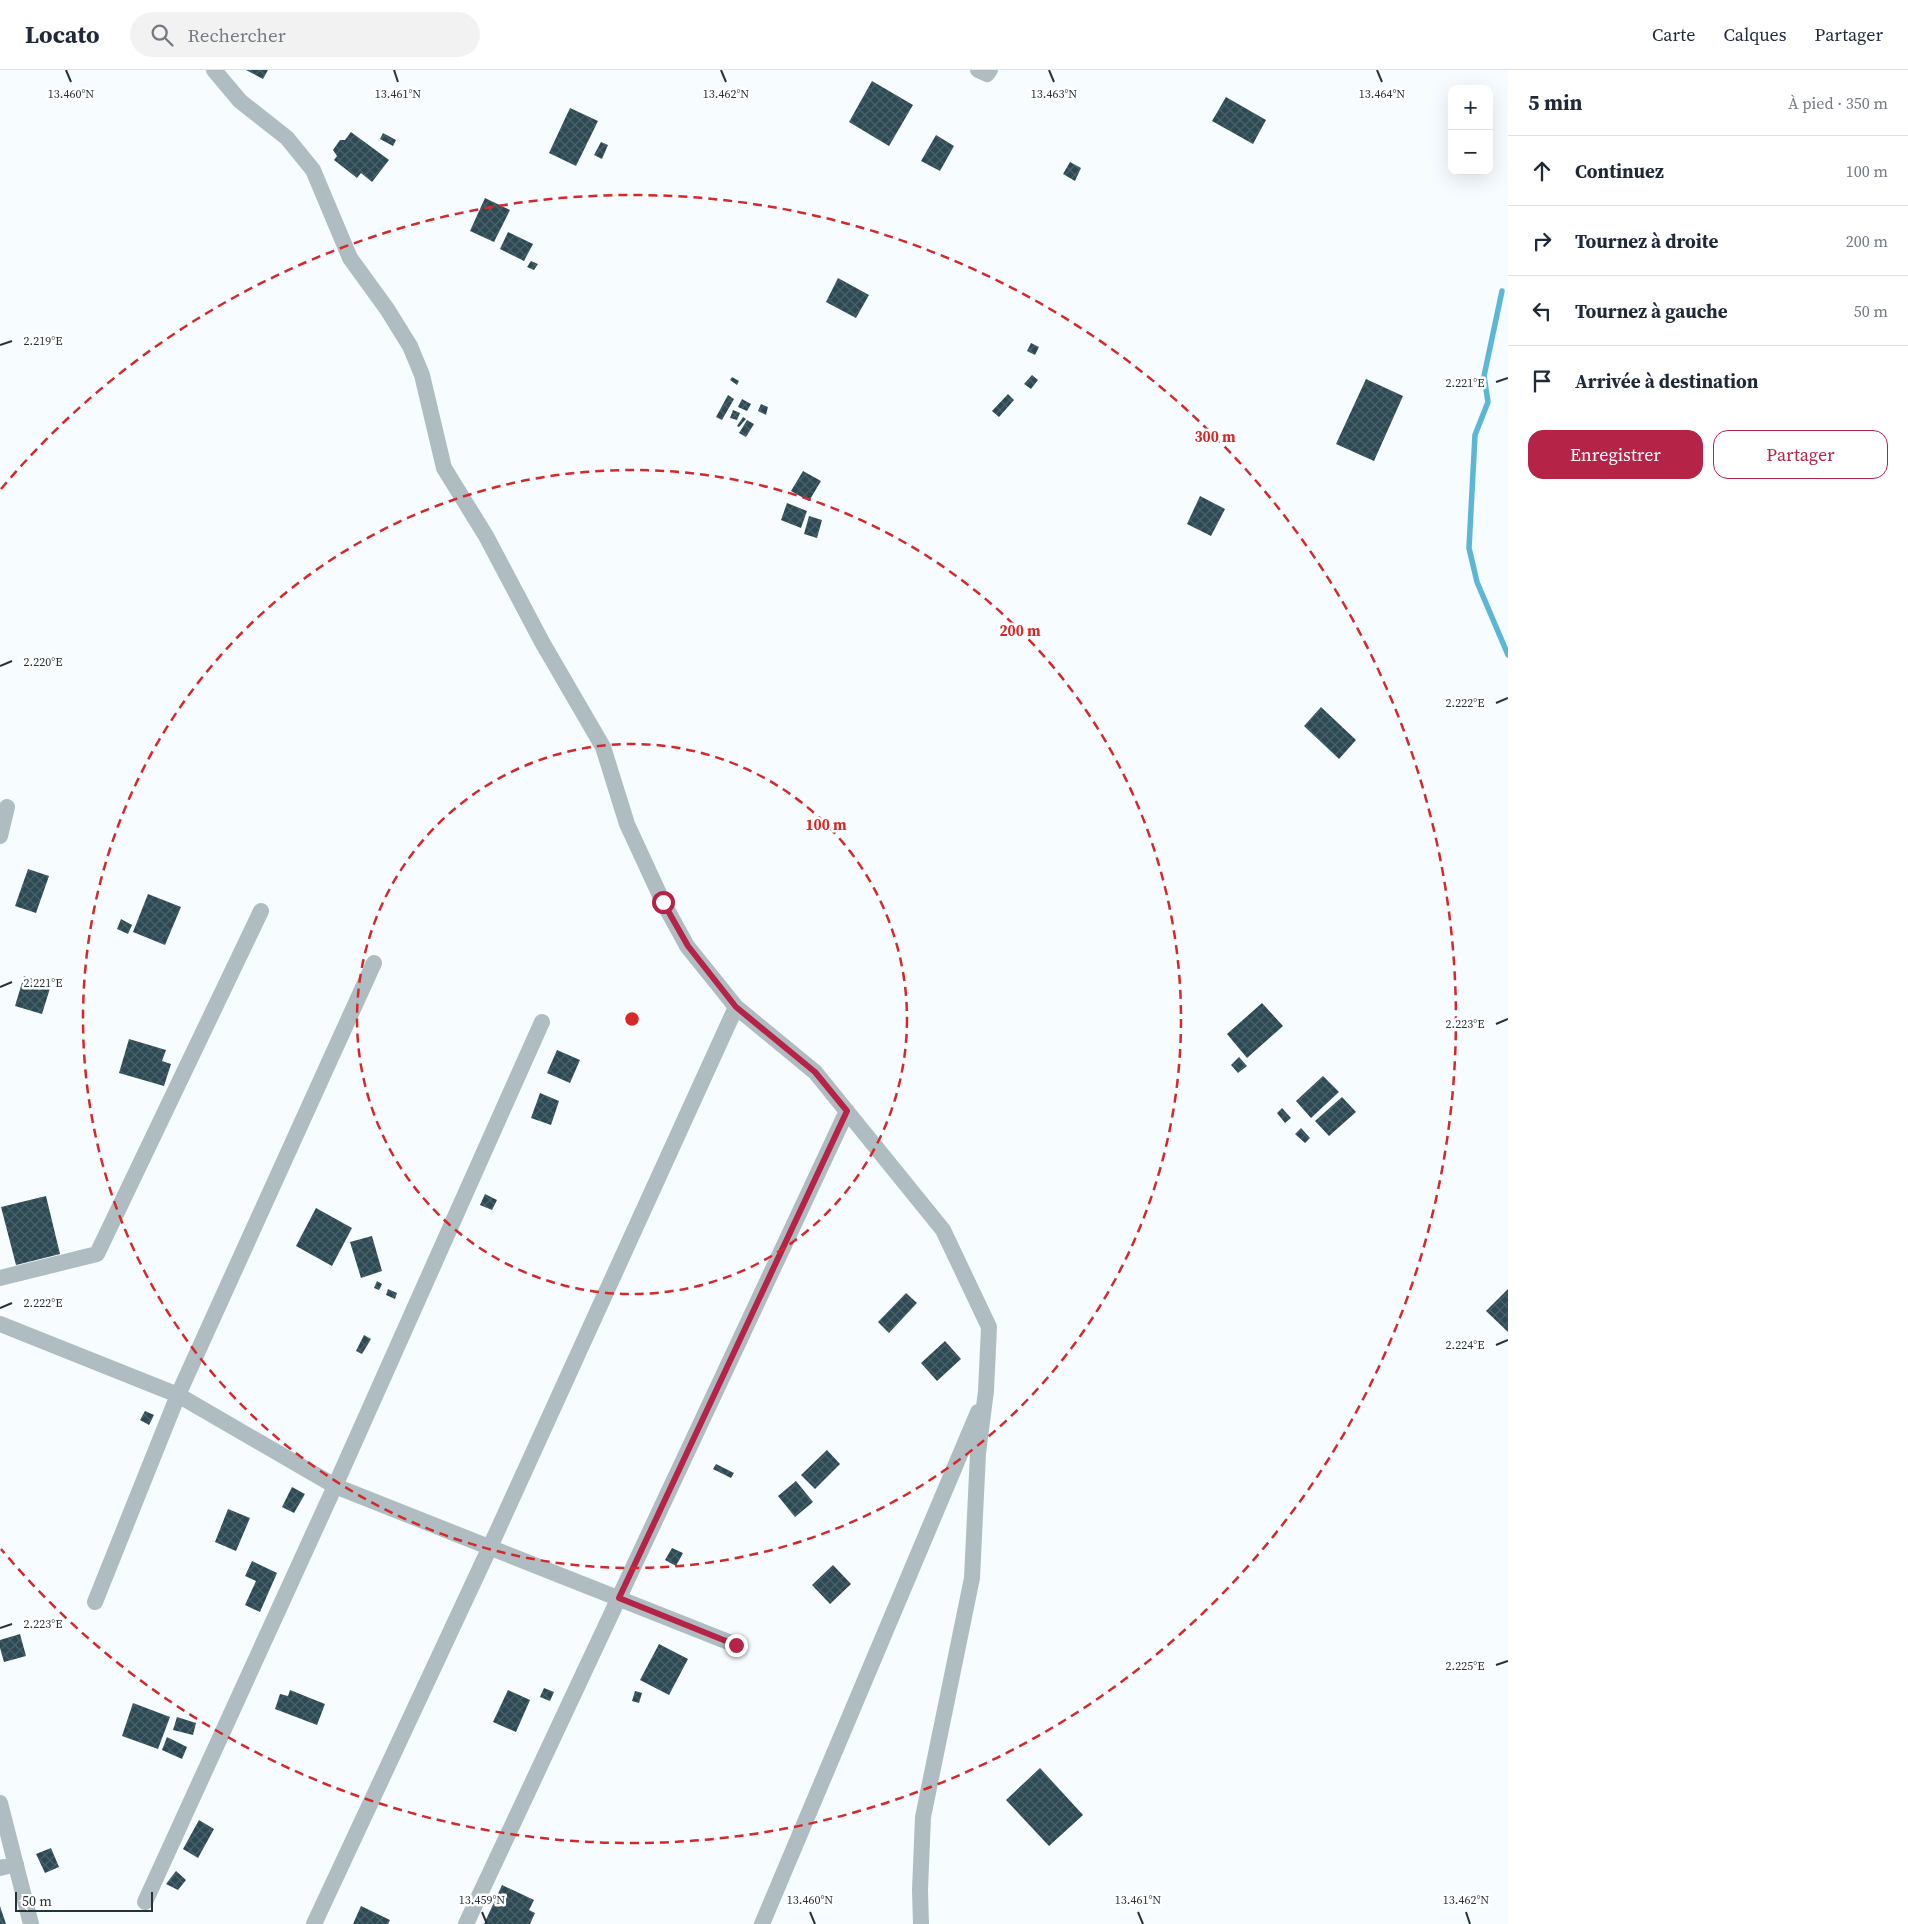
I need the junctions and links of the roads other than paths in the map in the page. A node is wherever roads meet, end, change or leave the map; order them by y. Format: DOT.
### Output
graph roads {
  1 [pos="214,70"];
  2 [pos="978,70"];
  3 [pos="990,70"];
  4 [pos="7,807"];
  5 [pos="0,836"];
  6 [pos="261,911"];
  7 [pos="374,963"];
  8 [pos="736,1007"];
  9 [pos="542,1022"];
  10 [pos="847,1111"];
  11 [pos="0,1278"];
  12 [pos="0,1324"];
  13 [pos="986,1391"];
  14 [pos="178,1395"];
  15 [pos="335,1486"];
  16 [pos="490,1547"];
  17 [pos="619,1598"];
  18 [pos="95,1602"];
  19 [pos="736,1645"];
  20 [pos="0,1803"];
  21 [pos="8,1866"];
  22 [pos="145,1902"];
  23 [pos="31,1924"];
  24 [pos="314,1924"];
  25 [pos="466,1924"];
  26 [pos="762,1924"];
  27 [pos="921,1924"];
  1 -- 8 [label="street"];
  2 -- 3 [label="street"];
  4 -- 5 [label="street"];
  6 -- 11 [label="street"];
  7 -- 14 [label="street"];
  8 -- 10 [label="street"];
  8 -- 16 [label="street"];
  9 -- 15 [label="street"];
  10 -- 13 [label="street"];
  10 -- 17 [label="street"];
  12 -- 14 [label="street"];
  13 -- 26 [label="street"];
  13 -- 27 [label="street"];
  14 -- 15 [label="street"];
  14 -- 18 [label="street"];
  15 -- 16 [label="street"];
  15 -- 22 [label="street"];
  16 -- 17 [label="street"];
  16 -- 24 [label="street"];
  17 -- 19 [label="street"];
  17 -- 25 [label="street"];
  20 -- 21 [label="street"];
  21 -- 23 [label="street"];
}
